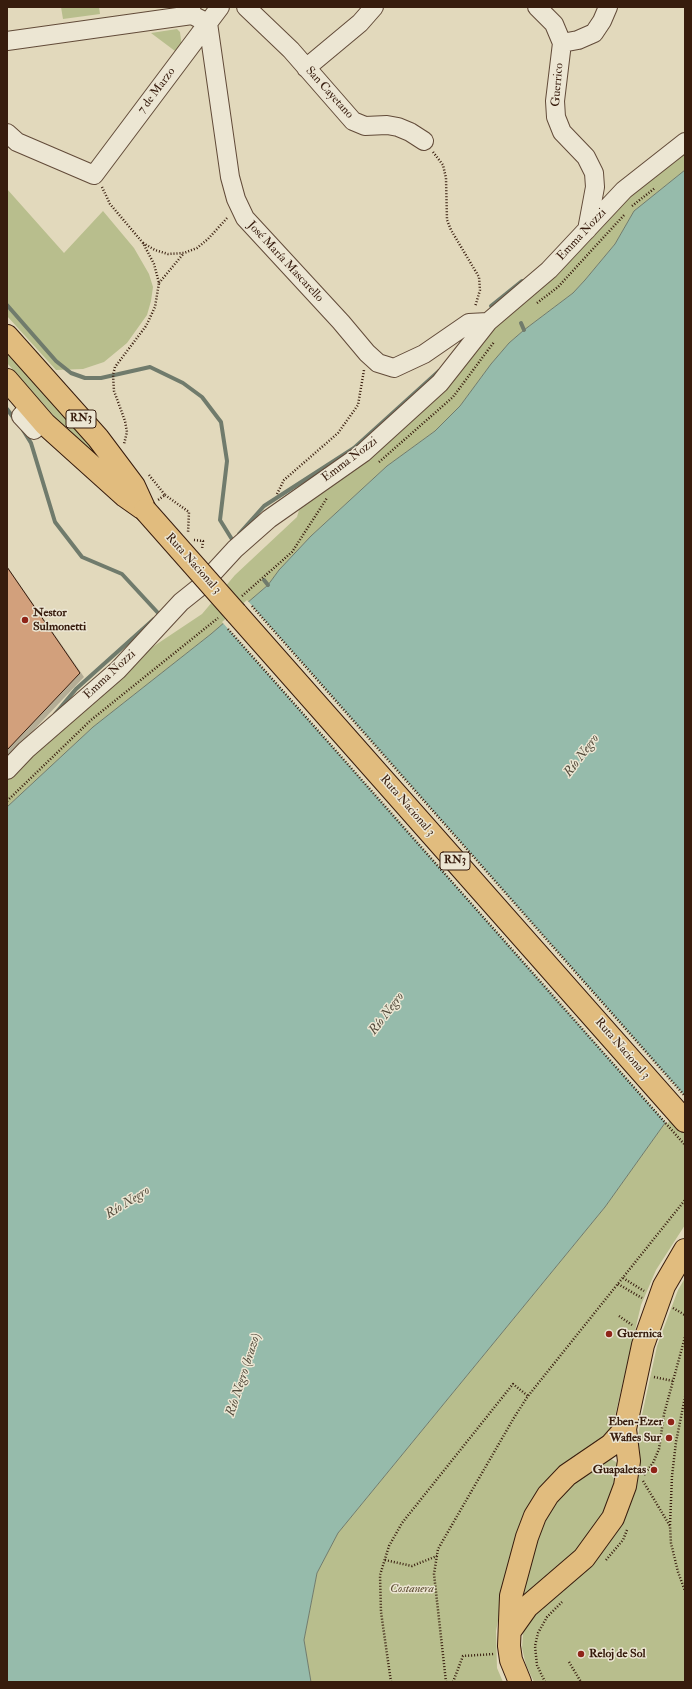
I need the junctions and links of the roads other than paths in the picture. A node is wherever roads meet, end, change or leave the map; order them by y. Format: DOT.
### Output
graph roads {
  1 [pos="220,7"];
  2 [pos="246,7"];
  3 [pos="374,7"];
  4 [pos="537,7"];
  5 [pos="608,7"];
  6 [pos="191,11"];
  7 [pos="208,23"];
  8 [pos="7,41"];
  9 [pos="562,43"];
  10 [pos="306,68"];
  11 [pos="7,133"];
  12 [pos="424,141"];
  13 [pos="685,142"];
  14 [pos="587,230"];
  15 [pos="493,330"];
  16 [pos="7,336"];
  17 [pos="7,380"];
  18 [pos="31,407"];
  19 [pos="34,430"];
  20 [pos="156,505"];
  21 [pos="7,770"];
  22 [pos="685,1121"];
  23 [pos="685,1250"];
  24 [pos="625,1429"];
  25 [pos="510,1631"];
  26 [pos="520,1682"];
  1 -- 7 [label="street, 7 de Marzo"];
  2 -- 10 [label="street, San Cayetano"];
  3 -- 10 [label="street"];
  4 -- 9 [label="street, Guerrico"];
  5 -- 9 [label="street"];
  6 -- 7 [label="street"];
  6 -- 8 [label="street"];
  7 -- 11 [label="street, 7 de Marzo"];
  7 -- 15 [label="street, José María Mascarello"];
  9 -- 14 [label="street, Guerrico"];
  10 -- 12 [label="street, San Cayetano"];
  13 -- 14 [label="street, Emma Nozzi"];
  14 -- 15 [label="street, Emma Nozzi"];
  15 -- 21 [label="street, Emma Nozzi"];
  16 -- 20 [label="main road, RN3"];
  17 -- 18 [label="main road, RN3"];
  18 -- 19 [label="street"];
  18 -- 20 [label="main road, RN3"];
  20 -- 22 [label="main road, Ruta Nacional 3 / RN3, bridge"];
  23 -- 24 [label="main road"];
  24 -- 25 [label="main road"];
  24 -- 25 [label="main road"];
  25 -- 26 [label="main road"];
}
